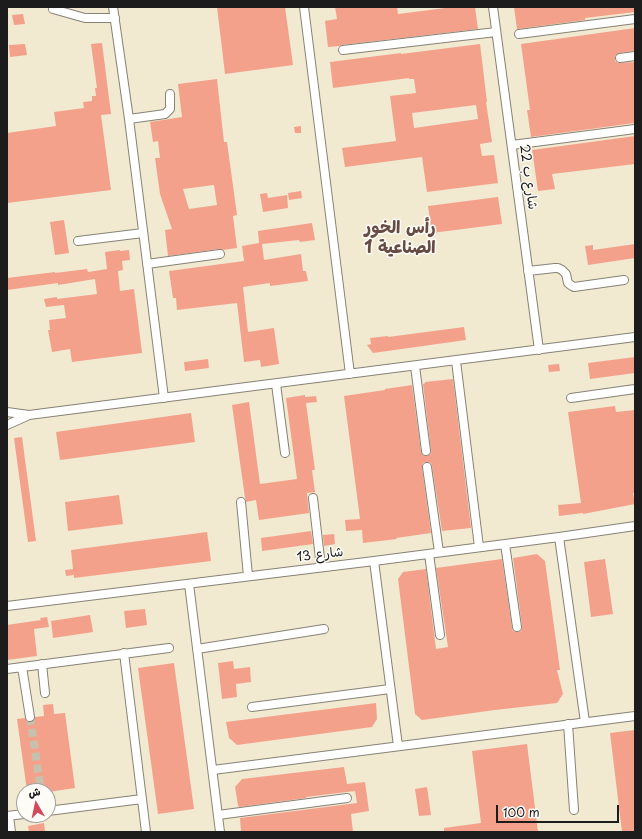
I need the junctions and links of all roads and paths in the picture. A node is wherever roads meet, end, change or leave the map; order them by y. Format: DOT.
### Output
graph roads {
  1 [pos="113,7"];
  2 [pos="304,7"];
  3 [pos="493,7"];
  4 [pos="53,10"];
  5 [pos="115,18"];
  6 [pos="635,19"];
  7 [pos="496,32"];
  8 [pos="519,34"];
  9 [pos="343,50"];
  10 [pos="635,56"];
  11 [pos="620,58"];
  12 [pos="170,94"];
  13 [pos="129,119"];
  14 [pos="635,129"];
  15 [pos="512,145"];
  16 [pos="143,233"];
  17 [pos="78,241"];
  18 [pos="220,254"];
  19 [pos="147,264"];
  20 [pos="528,271"];
  21 [pos="624,280"];
  22 [pos="635,338"];
  23 [pos="539,350"];
  24 [pos="456,361"];
  25 [pos="414,366"];
  26 [pos="350,374"];
  27 [pos="276,384"];
  28 [pos="635,389"];
  29 [pos="164,398"];
  30 [pos="571,398"];
  31 [pos="7,412"];
  32 [pos="29,415"];
  33 [pos="7,425"];
  34 [pos="426,451"];
  35 [pos="285,453"];
  36 [pos="427,467"];
  37 [pos="313,498"];
  38 [pos="240,502"];
  39 [pos="635,526"];
  40 [pos="559,537"];
  41 [pos="506,544"];
  42 [pos="479,547"];
  43 [pos="439,552"];
  44 [pos="429,554"];
  45 [pos="374,561"];
  46 [pos="321,567"];
  47 [pos="248,576"];
  48 [pos="189,584"];
  49 [pos="7,606"];
  50 [pos="517,627"];
  51 [pos="324,629"];
  52 [pos="440,635"];
  53 [pos="169,648"];
  54 [pos="197,649"];
  55 [pos="124,653"];
  56 [pos="42,664"];
  57 [pos="22,667"];
  58 [pos="7,669"];
  59 [pos="390,689"];
  60 [pos="45,693"];
  61 [pos="252,707"];
  62 [pos="635,716"];
  63 [pos="30,717"];
  64 [pos="585,722"];
  65 [pos="568,724"];
  66 [pos="398,746"];
  67 [pos="213,770"];
  68 [pos="347,798"];
  69 [pos="142,800"];
  70 [pos="56,810"];
  71 [pos="574,810"];
  72 [pos="218,815"];
  73 [pos="8,816"];
  74 [pos="11,832"];
  75 [pos="146,832"];
  76 [pos="220,832"];
  1 -- 5 [label="street"];
  2 -- 26 [label="street"];
  3 -- 7 [label="street, شارع ب 22"];
  4 -- 5 [label="street"];
  5 -- 13 [label="street"];
  6 -- 8 [label="street"];
  7 -- 9 [label="street"];
  7 -- 15 [label="street, شارع ب 22"];
  10 -- 11 [label="street"];
  12 -- 13 [label="street"];
  13 -- 16 [label="street"];
  14 -- 15 [label="street"];
  15 -- 20 [label="street, شارع ب 22"];
  16 -- 17 [label="street"];
  16 -- 19 [label="street"];
  18 -- 19 [label="street"];
  19 -- 29 [label="street"];
  20 -- 21 [label="street"];
  20 -- 23 [label="street, شارع ب 22"];
  22 -- 23 [label="street"];
  23 -- 24 [label="street"];
  24 -- 25 [label="street"];
  24 -- 42 [label="street"];
  25 -- 26 [label="street"];
  25 -- 34 [label="street"];
  26 -- 27 [label="street"];
  27 -- 29 [label="street"];
  27 -- 35 [label="street"];
  28 -- 30 [label="street"];
  29 -- 32 [label="street"];
  31 -- 32 [label="street"];
  32 -- 33 [label="street"];
  36 -- 43 [label="street"];
  37 -- 46 [label="street"];
  38 -- 47 [label="street"];
  39 -- 40 [label="street, شارع 13"];
  40 -- 41 [label="street, شارع 13"];
  40 -- 64 [label="street"];
  41 -- 42 [label="street, شارع 13"];
  41 -- 50 [label="street"];
  42 -- 43 [label="street, شارع 13"];
  43 -- 44 [label="street, شارع 13"];
  44 -- 45 [label="street, شارع 13"];
  44 -- 52 [label="street"];
  45 -- 46 [label="street, شارع 13"];
  45 -- 59 [label="street"];
  46 -- 47 [label="street, شارع 13"];
  47 -- 48 [label="street, شارع 13"];
  48 -- 49 [label="street, شارع 13"];
  48 -- 54 [label="street"];
  51 -- 54 [label="street"];
  53 -- 55 [label="street"];
  54 -- 67 [label="street"];
  55 -- 56 [label="street"];
  55 -- 69 [label="street"];
  56 -- 57 [label="street"];
  56 -- 60 [label="street"];
  57 -- 58 [label="street"];
  57 -- 63 [label="street"];
  59 -- 61 [label="street"];
  59 -- 66 [label="street"];
  62 -- 64 [label="street"];
  64 -- 65 [label="street"];
  65 -- 66 [label="street"];
  65 -- 71 [label="street"];
  66 -- 67 [label="street"];
  67 -- 72 [label="street"];
  68 -- 72 [label="street"];
  69 -- 70 [label="street"];
  69 -- 75 [label="street"];
  72 -- 76 [label="street"];
  73 -- 74 [label="street"];
}
